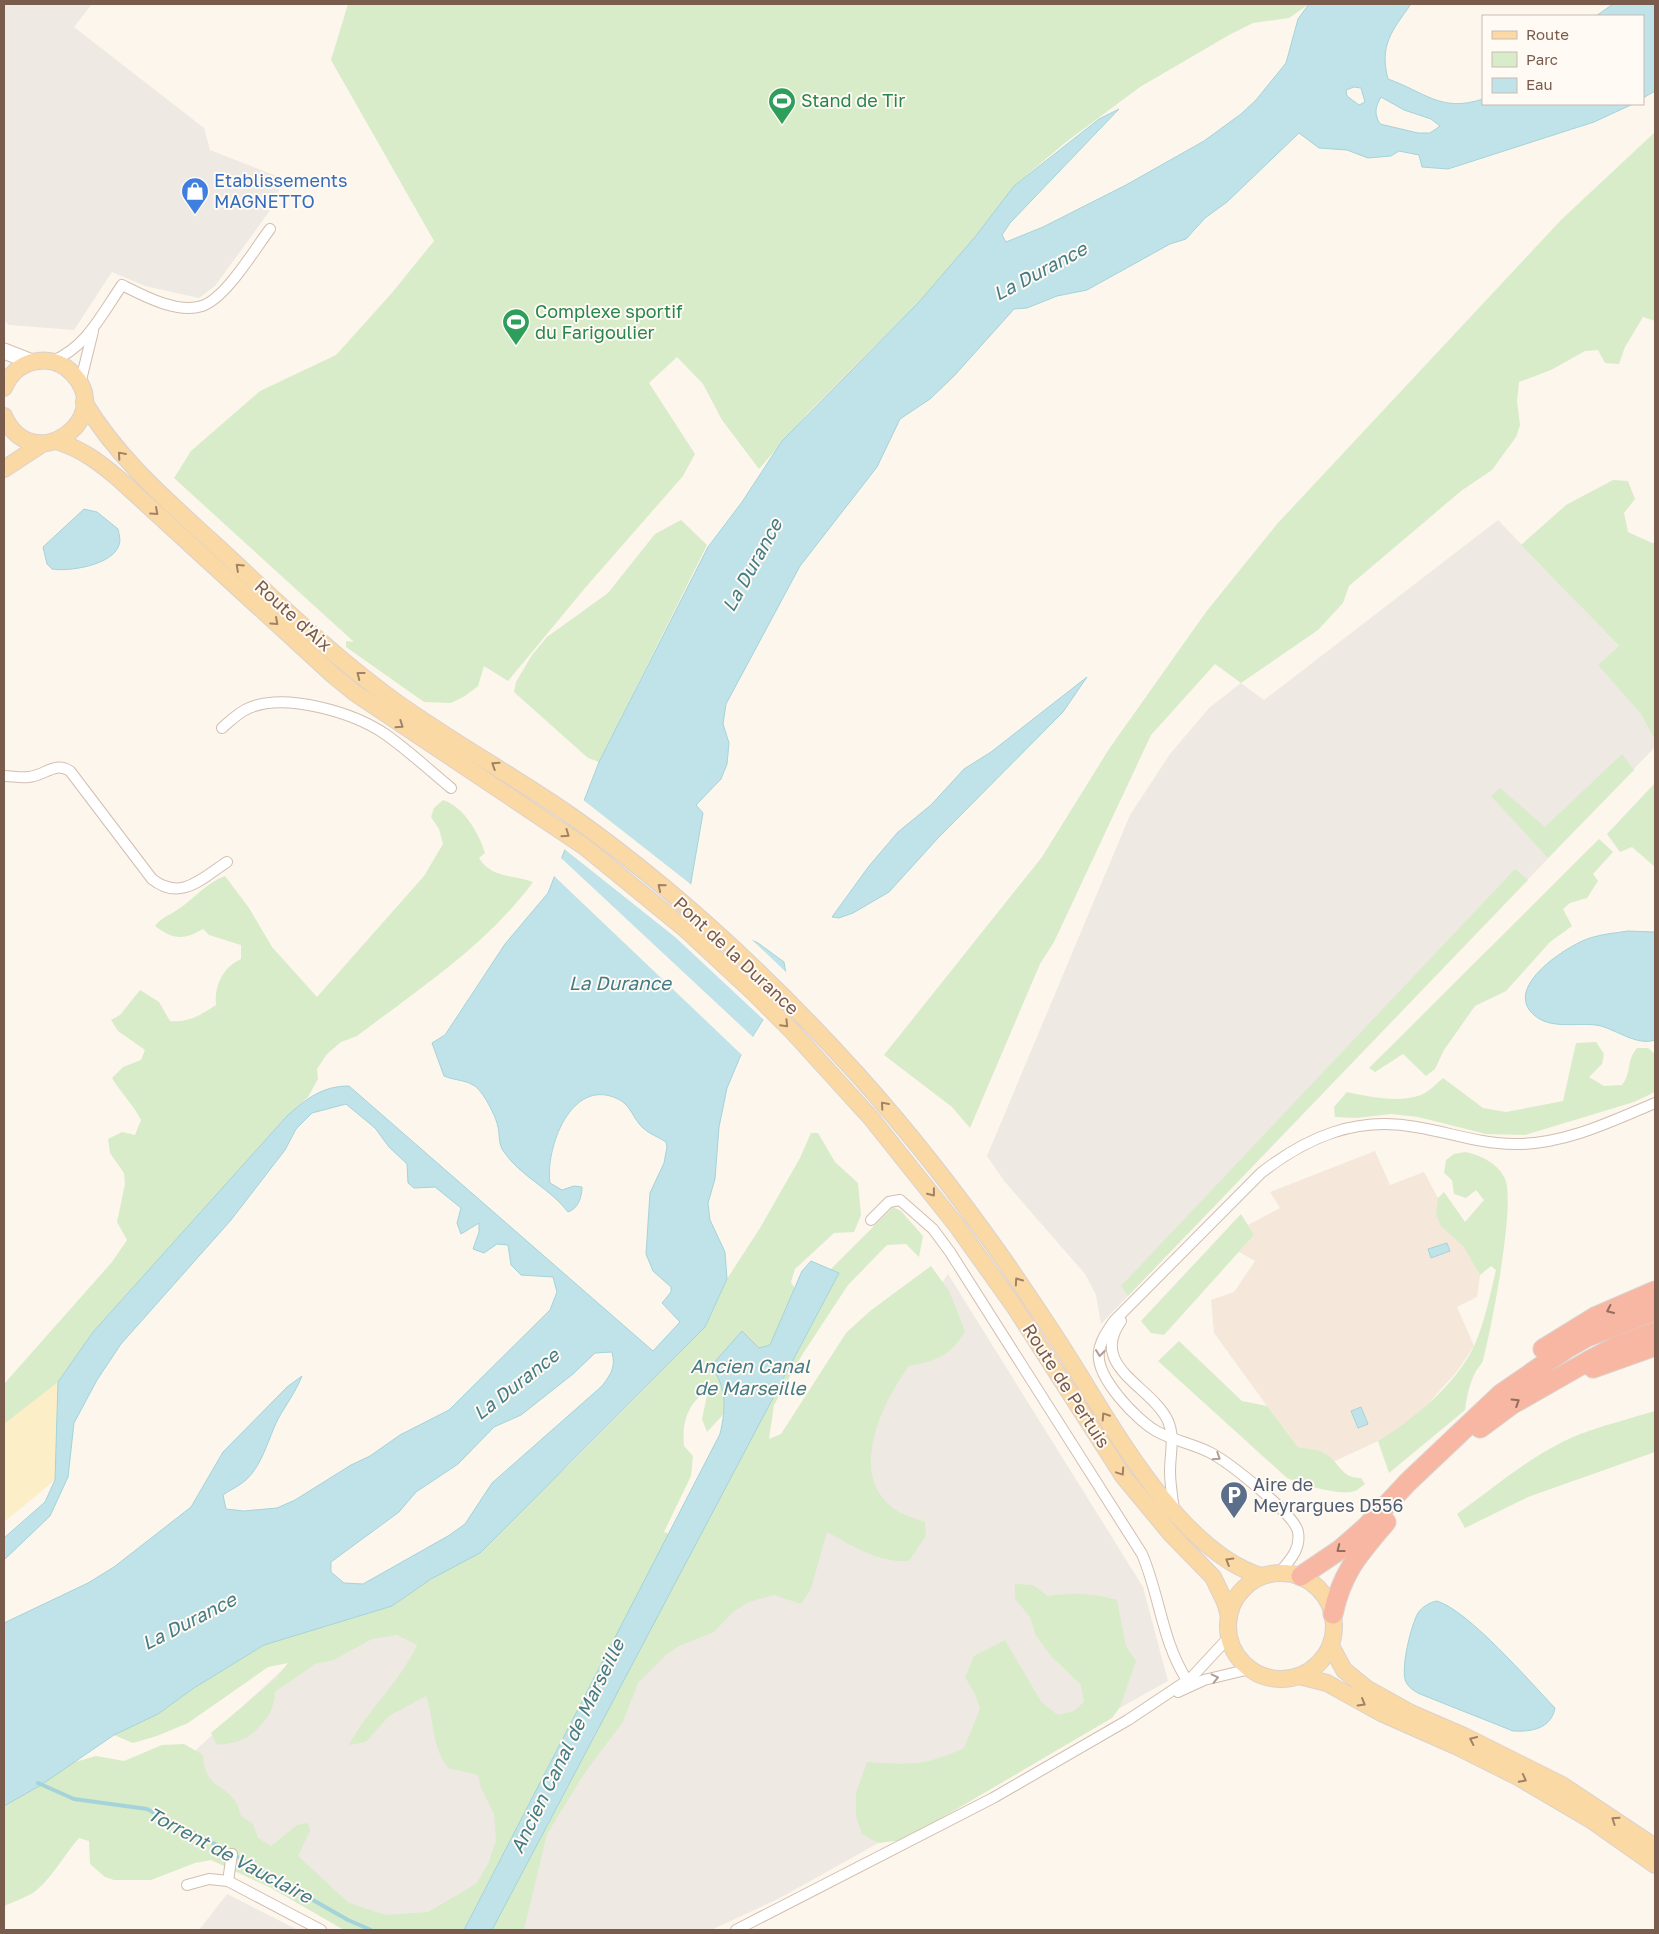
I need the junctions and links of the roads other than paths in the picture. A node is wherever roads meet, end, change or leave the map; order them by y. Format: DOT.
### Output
graph roads {
  1 [pos="270,229"];
  2 [pos="94,327"];
  3 [pos="4,351"];
  4 [pos="52,361"];
  5 [pos="32,362"];
  6 [pos="80,384"];
  7 [pos="4,388"];
  8 [pos="84,402"];
  9 [pos="4,417"];
  10 [pos="49,442"];
  11 [pos="4,469"];
  12 [pos="222,728"];
  13 [pos="4,776"];
  14 [pos="451,788"];
  15 [pos="536,792"];
  16 [pos="526,806"];
  17 [pos="227,862"];
  18 [pos="1655,1102"];
  19 [pos="916,1143"];
  20 [pos="901,1155"];
  21 [pos="871,1220"];
  22 [pos="1655,1291"];
  23 [pos="1136,1300"];
  24 [pos="1655,1311"];
  25 [pos="1655,1323"];
  26 [pos="1655,1332"];
  27 [pos="1655,1346"];
  28 [pos="1533,1371"];
  29 [pos="1550,1383"];
  30 [pos="1501,1394"];
  31 [pos="1172,1439"];
  32 [pos="1175,1512"];
  33 [pos="1280,1572"];
  34 [pos="1262,1576"];
  35 [pos="1301,1576"];
  36 [pos="1333,1614"];
  37 [pos="1228,1616"];
  38 [pos="1229,1637"];
  39 [pos="1331,1646"];
  40 [pos="1250,1669"];
  41 [pos="1299,1676"];
  42 [pos="1188,1680"];
  43 [pos="1155,1704"];
  44 [pos="1655,1847"];
  45 [pos="232,1854"];
  46 [pos="1655,1865"];
  47 [pos="228,1881"];
  48 [pos="187,1885"];
  49 [pos="321,1930"];
  50 [pos="736,1930"];
  1 -- 2 [label="street"];
  2 -- 4 [label="street"];
  2 -- 6 [label="street"];
  3 -- 5 [label="main road"];
  4 -- 5 [label="main road"];
  4 -- 6 [label="main road"];
  5 -- 7 [label="main road"];
  6 -- 8 [label="main road"];
  8 -- 10 [label="main road"];
  15 -- 8 [label="main road, Route d'Aix, one-way"];
  9 -- 10 [label="main road, Route d'Aix"];
  10 -- 11 [label="main road"];
  10 -- 16 [label="main road, Route d'Aix, one-way"];
  12 -- 14 [label="street"];
  13 -- 17 [label="street"];
  19 -- 15 [label="main road, Pont de la Durance, one-way"];
  16 -- 20 [label="main road, Pont de la Durance, one-way"];
  18 -- 23 [label="street"];
  32 -- 19 [label="main road, Route de Pertuis, one-way"];
  20 -- 37 [label="main road, Route de Pertuis, one-way"];
  21 -- 42 [label="street"];
  22 -- 30 [label="highway, one-way"];
  23 -- 31 [label="street"];
  23 -- 31 [label="street, one-way"];
  24 -- 28 [label="highway"];
  25 -- 28 [label="highway"];
  26 -- 29 [label="highway"];
  27 -- 29 [label="highway"];
  28 -- 30 [label="highway"];
  36 -- 29 [label="highway, one-way"];
  30 -- 35 [label="highway, one-way"];
  31 -- 32 [label="street"];
  31 -- 33 [label="street, one-way"];
  34 -- 32 [label="main road, Route de Pertuis, one-way"];
  33 -- 34 [label="main road"];
  33 -- 35 [label="main road"];
  34 -- 37 [label="main road"];
  35 -- 36 [label="main road"];
  36 -- 39 [label="main road"];
  37 -- 38 [label="main road"];
  38 -- 40 [label="main road"];
  38 -- 42 [label="street"];
  39 -- 41 [label="main road"];
  44 -- 39 [label="main road, one-way"];
  40 -- 41 [label="main road"];
  43 -- 40 [label="street, one-way"];
  41 -- 46 [label="main road, one-way"];
  42 -- 43 [label="street"];
  43 -- 50 [label="street"];
  45 -- 47 [label="street"];
  47 -- 48 [label="street"];
  47 -- 49 [label="street"];
}
